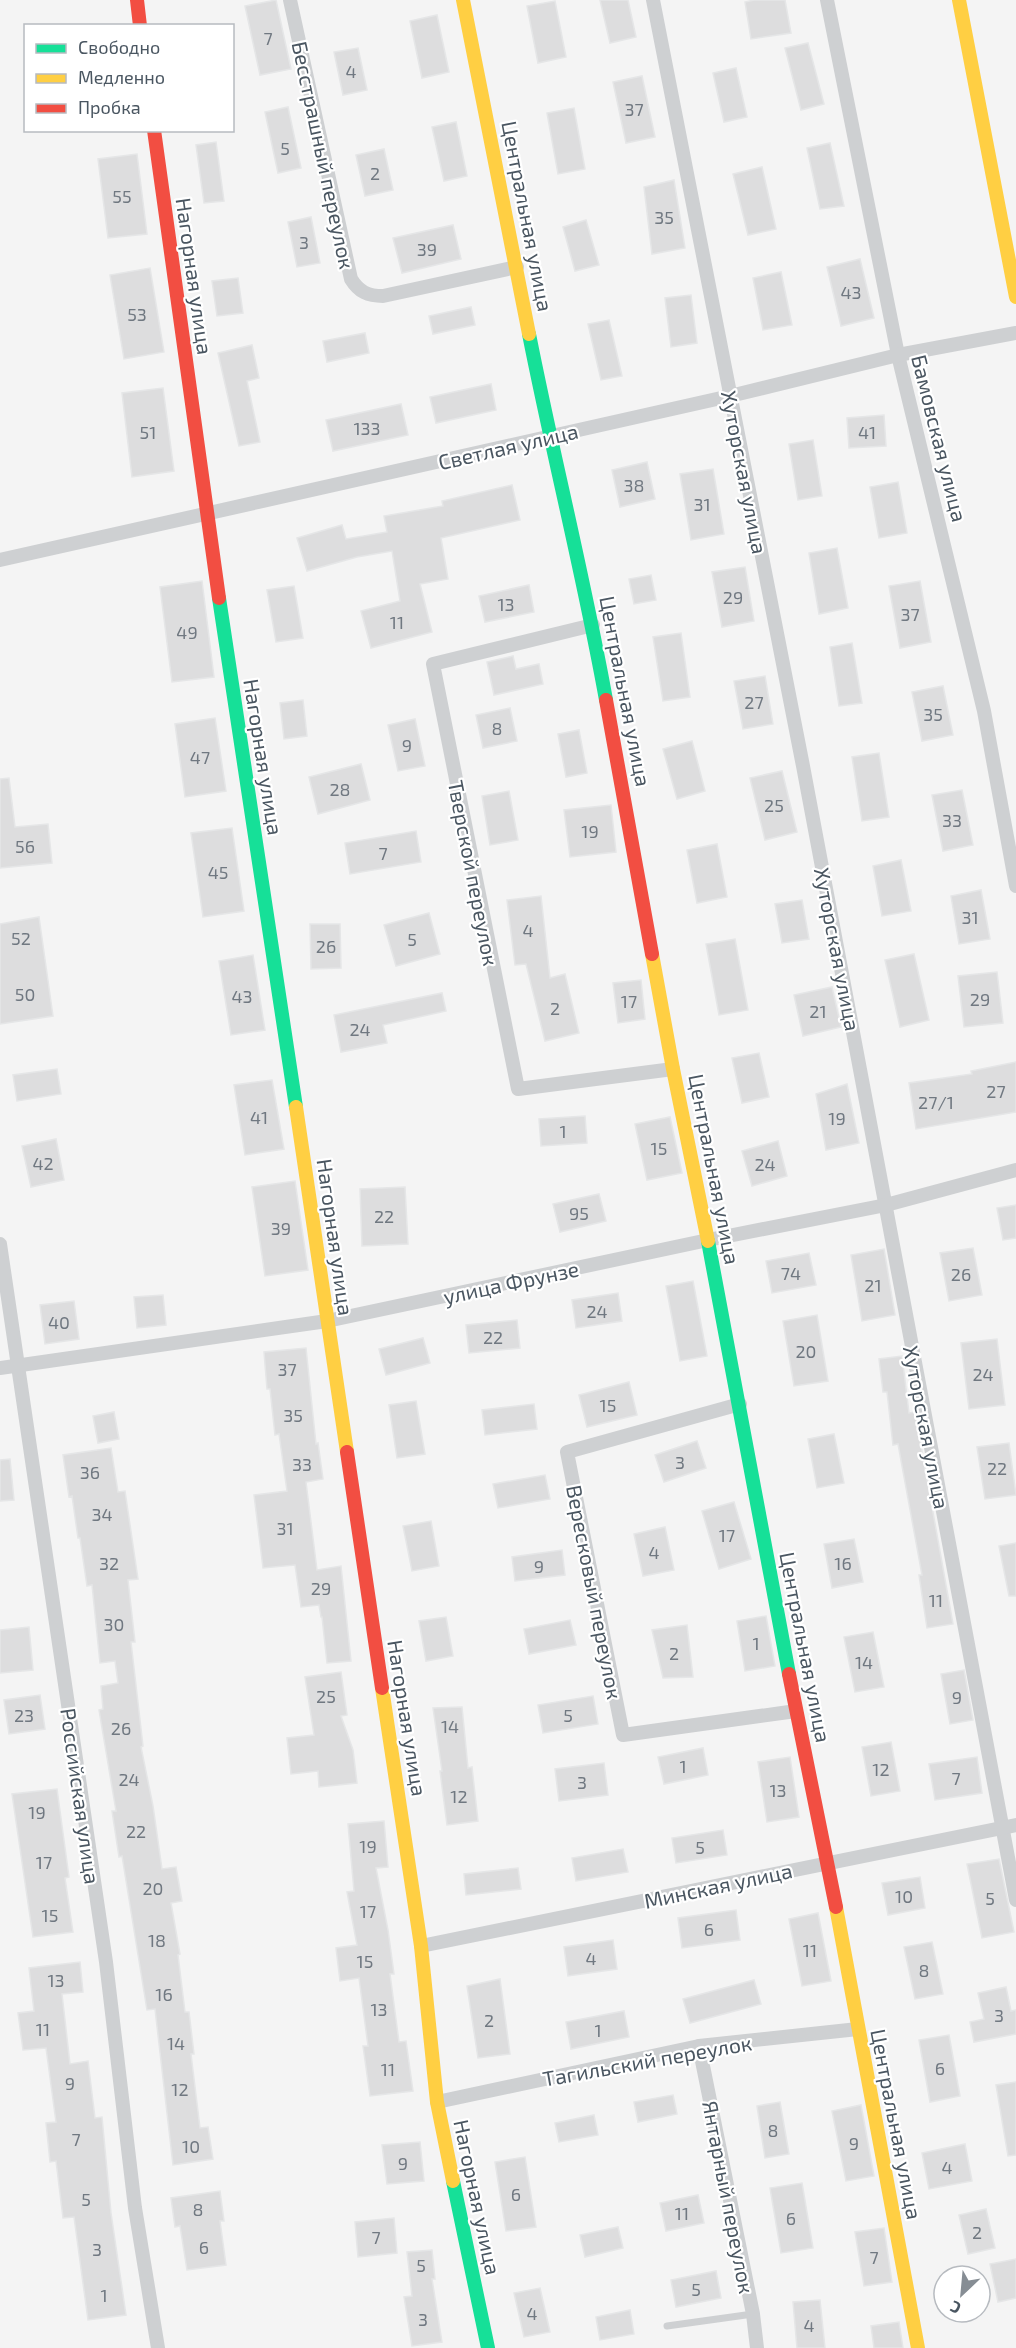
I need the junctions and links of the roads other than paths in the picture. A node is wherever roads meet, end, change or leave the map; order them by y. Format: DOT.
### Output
graph roads {
  1 [pos="137,0"];
  2 [pos="290,0"];
  3 [pos="464,0"];
  4 [pos="653,0"];
  5 [pos="827,0"];
  6 [pos="959,0"];
  7 [pos="140,24"];
  8 [pos="154,132"];
  9 [pos="517,267"];
  10 [pos="1016,297"];
  11 [pos="1016,333"];
  12 [pos="898,355"];
  13 [pos="730,396"];
  14 [pos="549,436"];
  15 [pos="207,515"];
  16 [pos="0,560"];
  17 [pos="593,625"];
  18 [pos="1016,886"];
  19 [pos="674,1069"];
  20 [pos="1016,1170"];
  21 [pos="886,1205"];
  22 [pos="708,1240"];
  23 [pos="0,1244"];
  24 [pos="327,1321"];
  25 [pos="18,1364"];
  26 [pos="0,1368"];
  27 [pos="740,1404"];
  28 [pos="796,1711"];
  29 [pos="1009,1826"];
  30 [pos="828,1862"];
  31 [pos="1016,1900"];
  32 [pos="421,1946"];
  33 [pos="858,2029"];
  34 [pos="699,2046"];
  35 [pos="437,2102"];
  36 [pos="753,2314"];
  37 [pos="667,2326"];
  38 [pos="158,2348"];
  39 [pos="488,2348"];
  40 [pos="757,2348"];
  41 [pos="918,2348"];
  1 -- 7 [label="street"];
  2 -- 9 [label="street, Бесстрашный переулок"];
  3 -- 9 [label="street, Центральная улица"];
  4 -- 13 [label="street, Хуторская улица"];
  5 -- 12 [label="street, Бамовская улица"];
  6 -- 10 [label="street"];
  8 -- 15 [label="street, Нагорная улица"];
  9 -- 14 [label="street, Центральная улица"];
  11 -- 12 [label="street, Светлая улица"];
  12 -- 13 [label="street, Светлая улица"];
  12 -- 18 [label="street, Бамовская улица"];
  13 -- 14 [label="street, Светлая улица"];
  13 -- 21 [label="street, Хуторская улица"];
  14 -- 15 [label="street, Светлая улица"];
  14 -- 17 [label="street, Центральная улица"];
  15 -- 16 [label="street, Светлая улица"];
  15 -- 24 [label="street, Нагорная улица"];
  17 -- 19 [label="street, Центральная улица"];
  17 -- 19 [label="street, Тверской переулок"];
  19 -- 22 [label="street, Центральная улица"];
  20 -- 21 [label="street, улица Фрунзе"];
  21 -- 22 [label="street, улица Фрунзе"];
  21 -- 29 [label="street, Хуторская улица"];
  22 -- 24 [label="street, улица Фрунзе"];
  22 -- 27 [label="street, Центральная улица"];
  23 -- 25 [label="street, Российская улица"];
  24 -- 25 [label="street, улица Фрунзе"];
  24 -- 32 [label="street, Нагорная улица"];
  25 -- 26 [label="street, улица Фрунзе"];
  25 -- 38 [label="street, Российская улица"];
  27 -- 28 [label="street, Центральная улица"];
  27 -- 28 [label="street, Вересковый переулок"];
  28 -- 30 [label="street, Центральная улица"];
  29 -- 30 [label="street, Минская улица"];
  29 -- 31 [label="street, Хуторская улица"];
  30 -- 32 [label="street, Минская улица"];
  30 -- 33 [label="street, Центральная улица"];
  32 -- 35 [label="street, Нагорная улица"];
  33 -- 34 [label="street, Тагильский переулок"];
  33 -- 41 [label="street, Центральная улица"];
  34 -- 35 [label="street, Тагильский переулок"];
  34 -- 36 [label="street, Янтарный переулок"];
  35 -- 39 [label="street, Нагорная улица"];
  36 -- 37 [label="lane"];
  36 -- 40 [label="street, Янтарный переулок"];
}
